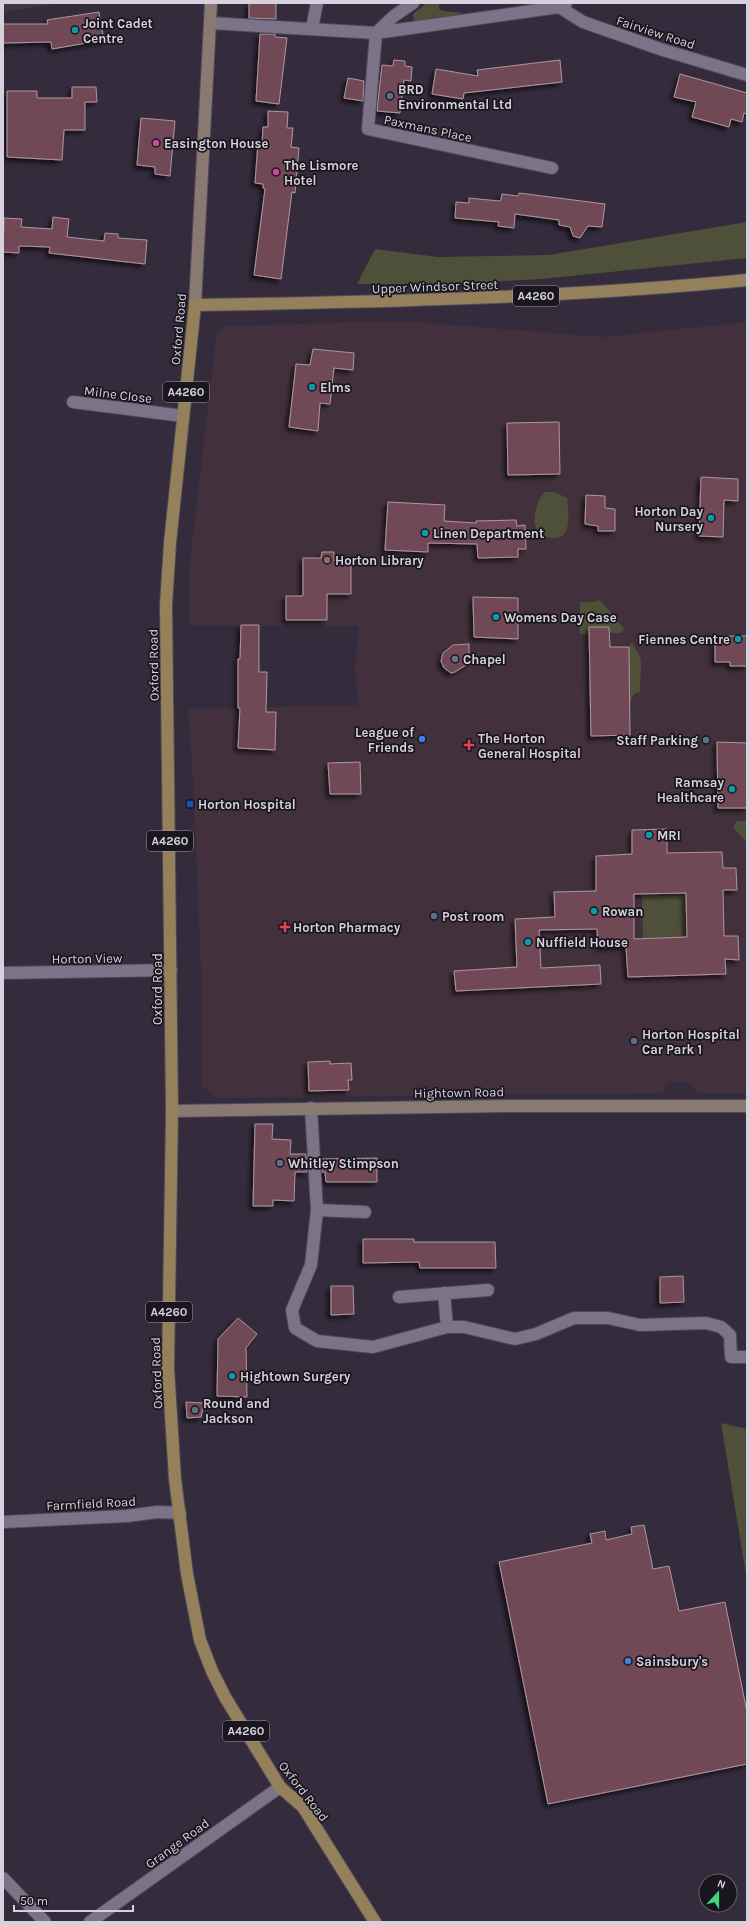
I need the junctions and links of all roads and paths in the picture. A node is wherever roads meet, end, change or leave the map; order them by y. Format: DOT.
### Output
graph roads {
  1 [pos="211,3"];
  2 [pos="317,3"];
  3 [pos="413,3"];
  4 [pos="563,5"];
  5 [pos="210,23"];
  6 [pos="312,28"];
  7 [pos="376,33"];
  8 [pos="747,75"];
  9 [pos="552,168"];
  10 [pos="747,280"];
  11 [pos="195,305"];
  12 [pos="73,402"];
  13 [pos="183,416"];
  14 [pos="172,970"];
  15 [pos="3,973"];
  16 [pos="747,1106"];
  17 [pos="311,1108"];
  18 [pos="172,1111"];
  19 [pos="317,1210"];
  20 [pos="365,1212"];
  21 [pos="488,1290"];
  22 [pos="444,1293"];
  23 [pos="399,1297"];
  24 [pos="447,1327"];
  25 [pos="747,1357"];
  26 [pos="180,1513"];
  27 [pos="3,1522"];
  28 [pos="280,1787"];
  29 [pos="3,1878"];
  30 [pos="45,1922"];
  31 [pos="90,1922"];
  32 [pos="375,1922"];
  1 -- 5 [label="street, Oxford Road"];
  2 -- 6 [label="street"];
  3 -- 7 [label="street"];
  4 -- 7 [label="street"];
  4 -- 8 [label="street, Fairview Road"];
  5 -- 6 [label="street"];
  5 -- 11 [label="street, Oxford Road"];
  6 -- 7 [label="street"];
  7 -- 9 [label="street, Paxmans Place"];
  10 -- 11 [label="main road, Upper Windsor Street / A4260"];
  11 -- 13 [label="main road, Oxford Road / A4260"];
  12 -- 13 [label="street, Milne Close"];
  13 -- 14 [label="main road, Oxford Road / A4260"];
  14 -- 15 [label="street, Horton View"];
  14 -- 18 [label="main road, Oxford Road / A4260"];
  16 -- 17 [label="street, Hightown Road"];
  17 -- 18 [label="street, Hightown Road"];
  17 -- 19 [label="street"];
  18 -- 26 [label="main road, Oxford Road / A4260"];
  19 -- 20 [label="street"];
  19 -- 24 [label="street"];
  21 -- 22 [label="street"];
  22 -- 23 [label="street"];
  22 -- 24 [label="street"];
  24 -- 25 [label="street"];
  26 -- 27 [label="street, Farmfield Road"];
  26 -- 28 [label="main road, Oxford Road / A4260"];
  28 -- 31 [label="street, Grange Road"];
  28 -- 32 [label="main road, Oxford Road / A4260"];
  29 -- 30 [label="street"];
}
